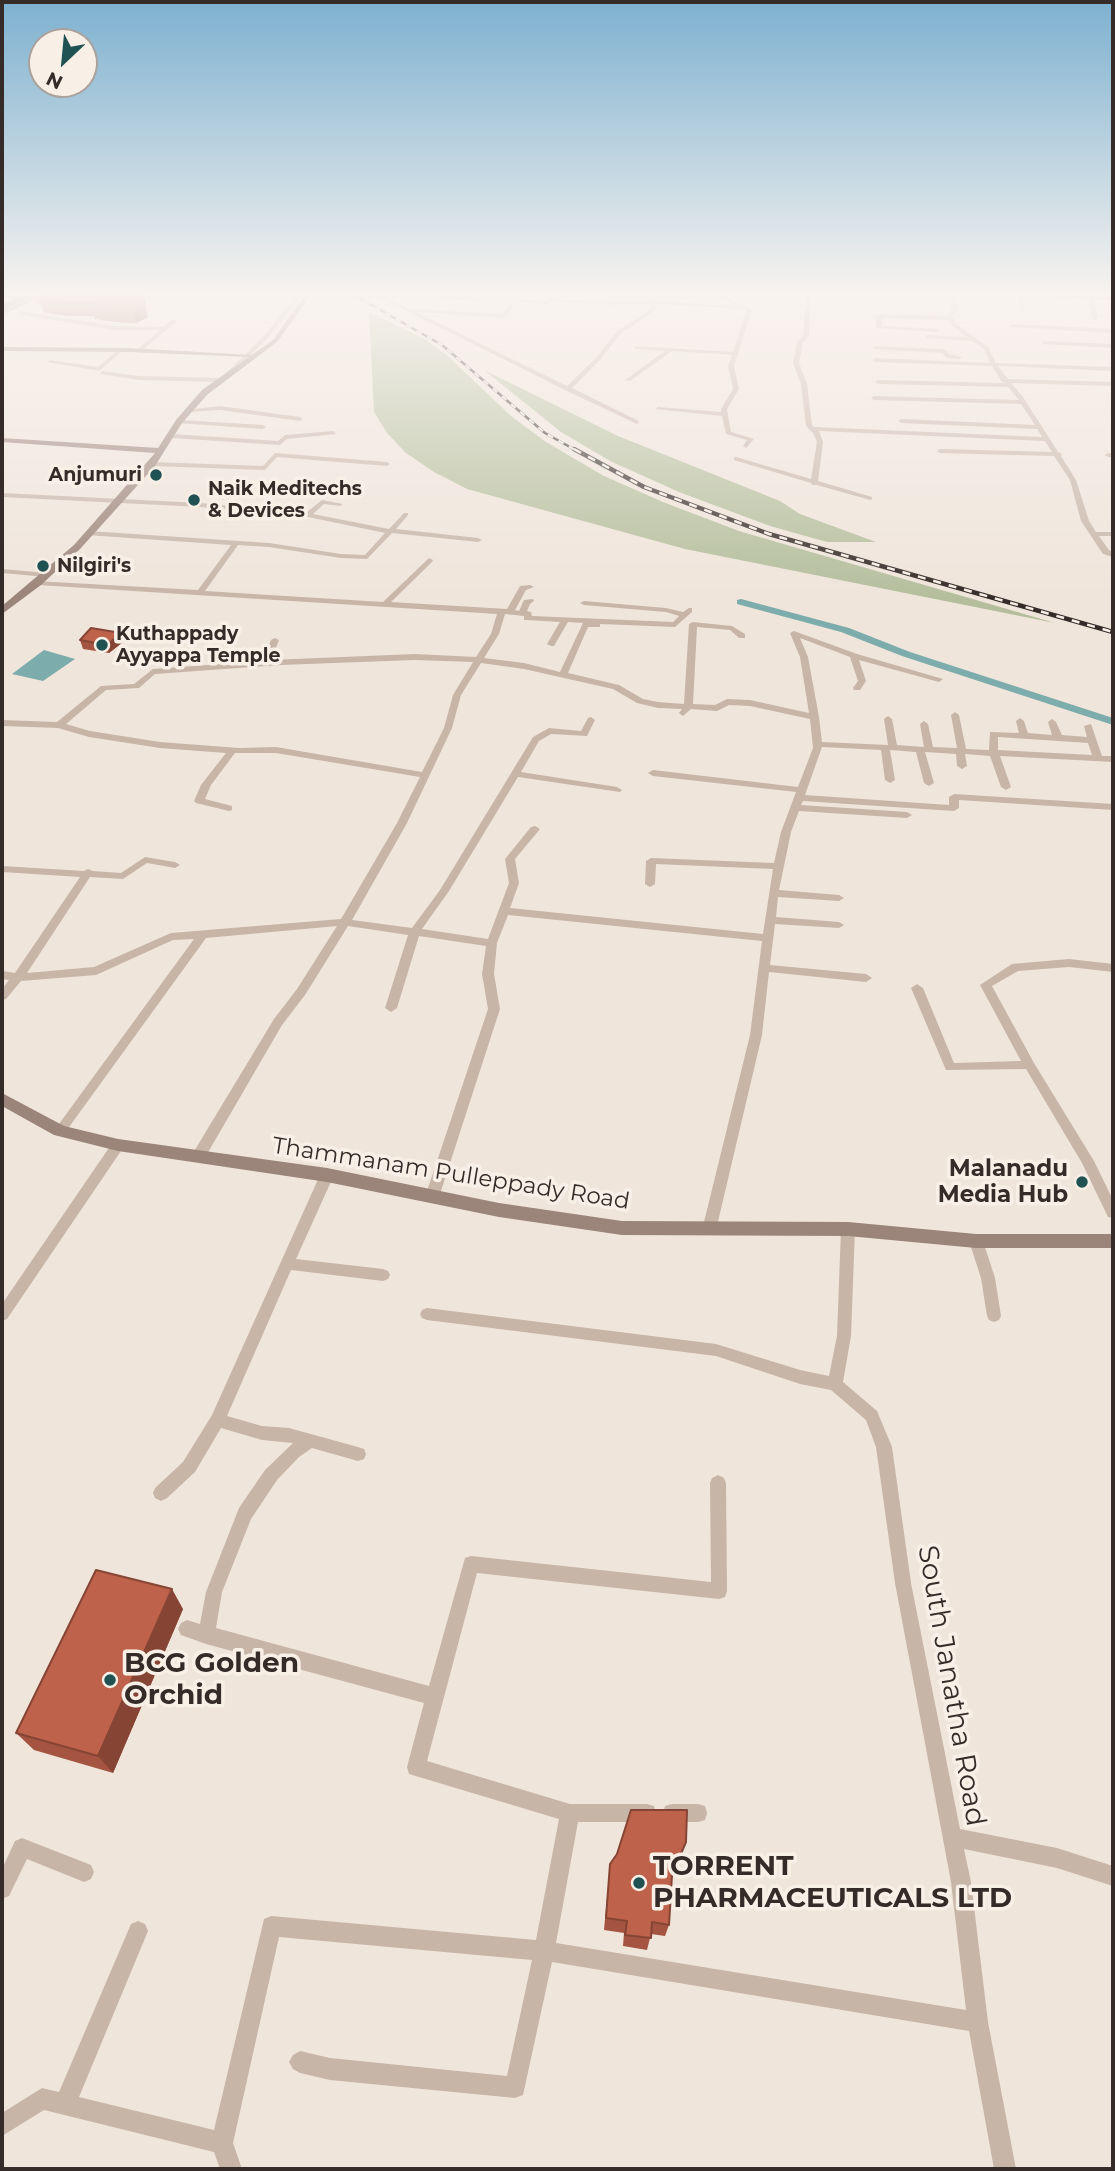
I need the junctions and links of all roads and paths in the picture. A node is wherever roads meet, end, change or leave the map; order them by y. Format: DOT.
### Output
graph roads {
  1 [pos="203,396"];
  2 [pos="583,396"];
  3 [pos="732,396"];
  4 [pos="805,396"];
  5 [pos="1017,396"];
  6 [pos="874,398"];
  7 [pos="1022,402"];
  8 [pos="658,408"];
  9 [pos="189,410"];
  10 [pos="725,414"];
  11 [pos="300,419"];
  12 [pos="901,421"];
  13 [pos="179,422"];
  14 [pos="637,422"];
  15 [pos="263,427"];
  16 [pos="1040,427"];
  17 [pos="812,429"];
  18 [pos="334,433"];
  19 [pos="172,436"];
  20 [pos="1047,439"];
  21 [pos="2,440"];
  22 [pos="974,444"];
  23 [pos="746,446"];
  24 [pos="161,451"];
  25 [pos="940,451"];
  26 [pos="995,453"];
  27 [pos="1059,454"];
  28 [pos="736,459"];
  29 [pos="152,464"];
  30 [pos="387,464"];
  31 [pos="814,484"];
  32 [pos="2,495"];
  33 [pos="870,498"];
  34 [pos="116,502"];
  35 [pos="340,504"];
  36 [pos="406,514"];
  37 [pos="308,515"];
  38 [pos="391,531"];
  39 [pos="89,533"];
  40 [pos="1094,534"];
  41 [pos="1113,534"];
  42 [pos="478,540"];
  43 [pos="236,543"];
  44 [pos="1113,555"];
  45 [pos="429,559"];
  46 [pos="2,571"];
  47 [pos="47,575"];
  48 [pos="38,583"];
  49 [pos="530,586"];
  50 [pos="200,593"];
  51 [pos="520,595"];
  52 [pos="584,603"];
  53 [pos="385,604"];
  54 [pos="2,611"];
  55 [pos="506,612"];
  56 [pos="522,613"];
  57 [pos="685,615"];
  58 [pos="566,619"];
  59 [pos="586,622"];
  60 [pos="693,624"];
  61 [pos="615,630"];
  62 [pos="742,636"];
  63 [pos="275,640"];
  64 [pos="551,644"];
  65 [pos="854,656"];
  66 [pos="477,660"];
  67 [pos="266,663"];
  68 [pos="563,675"];
  69 [pos="939,679"];
  70 [pos="857,688"];
  71 [pos="686,710"];
  72 [pos="668,711"];
  73 [pos="955,715"];
  74 [pos="815,717"];
  75 [pos="694,719"];
  76 [pos="888,719"];
  77 [pos="591,720"];
  78 [pos="1020,721"];
  79 [pos="1052,722"];
  80 [pos="2,723"];
  81 [pos="923,724"];
  82 [pos="59,725"];
  83 [pos="1088,726"];
  84 [pos="1024,736"];
  85 [pos="1058,738"];
  86 [pos="1092,740"];
  87 [pos="817,744"];
  88 [pos="889,747"];
  89 [pos="924,749"];
  90 [pos="232,751"];
  91 [pos="961,751"];
  92 [pos="994,753"];
  93 [pos="1098,758"];
  94 [pos="1113,759"];
  95 [pos="962,766"];
  96 [pos="653,773"];
  97 [pos="515,774"];
  98 [pos="425,775"];
  99 [pos="890,779"];
  100 [pos="929,782"];
  101 [pos="1006,787"];
  102 [pos="617,790"];
  103 [pos="799,799"];
  104 [pos="1113,807"];
  105 [pos="229,808"];
  106 [pos="907,815"];
  107 [pos="535,829"];
  108 [pos="175,864"];
  109 [pos="778,866"];
  110 [pos="2,869"];
  111 [pos="88,872"];
  112 [pos="650,884"];
  113 [pos="774,894"];
  114 [pos="839,898"];
  115 [pos="504,911"];
  116 [pos="770,920"];
  117 [pos="345,922"];
  118 [pos="839,925"];
  119 [pos="415,931"];
  120 [pos="202,935"];
  121 [pos="768,938"];
  122 [pos="492,943"];
  123 [pos="765,968"];
  124 [pos="1113,968"];
  125 [pos="2,975"];
  126 [pos="18,977"];
  127 [pos="866,978"];
  128 [pos="917,988"];
  129 [pos="2,996"];
  130 [pos="391,1008"];
  131 [pos="1030,1065"];
  132 [pos="2,1099"];
  133 [pos="60,1131"];
  134 [pos="118,1145"];
  135 [pos="198,1157"];
  136 [pos="327,1175"];
  137 [pos="432,1197"];
  138 [pos="1113,1213"];
  139 [pos="848,1229"];
  140 [pos="709,1230"];
  141 [pos="976,1241"];
  142 [pos="1113,1241"];
  143 [pos="289,1264"];
  144 [pos="383,1275"];
  145 [pos="427,1314"];
  146 [pos="2,1315"];
  147 [pos="994,1316"];
  148 [pos="835,1384"];
  149 [pos="217,1420"];
  150 [pos="310,1441"];
  151 [pos="358,1454"];
  152 [pos="718,1483"];
  153 [pos="161,1493"];
  154 [pos="187,1629"];
  155 [pos="206,1635"];
  156 [pos="435,1698"];
  157 [pos="570,1812"];
  158 [pos="698,1813"];
  159 [pos="952,1837"];
  160 [pos="84,1872"];
  161 [pos="1113,1876"];
  162 [pos="2,1889"];
  163 [pos="138,1931"];
  164 [pos="544,1951"];
  165 [pos="978,2022"];
  166 [pos="300,2062"];
  167 [pos="65,2104"];
  168 [pos="2,2125"];
  169 [pos="222,2143"];
  170 [pos="231,2169"];
  171 [pos="1005,2169"];
  1 -- 9 [label="main road"];
  2 -- 14 [label="street"];
  3 -- 10 [label="street"];
  4 -- 17 [label="street"];
  5 -- 7 [label="street"];
  6 -- 7 [label="street"];
  7 -- 16 [label="street"];
  8 -- 10 [label="street"];
  9 -- 11 [label="street"];
  9 -- 13 [label="main road"];
  10 -- 23 [label="street"];
  12 -- 16 [label="street"];
  13 -- 15 [label="street"];
  13 -- 19 [label="main road"];
  16 -- 20 [label="street"];
  17 -- 20 [label="street"];
  17 -- 31 [label="street"];
  18 -- 19 [label="street"];
  19 -- 24 [label="main road"];
  20 -- 27 [label="street"];
  21 -- 24 [label="main road"];
  22 -- 26 [label="street"];
  24 -- 29 [label="main road"];
  25 -- 26 [label="street"];
  26 -- 27 [label="street"];
  27 -- 40 [label="street"];
  28 -- 31 [label="street"];
  29 -- 30 [label="street"];
  29 -- 34 [label="main road"];
  31 -- 33 [label="street"];
  32 -- 34 [label="street"];
  34 -- 37 [label="street"];
  34 -- 39 [label="main road"];
  35 -- 37 [label="street"];
  36 -- 38 [label="street"];
  37 -- 38 [label="street"];
  38 -- 42 [label="street"];
  38 -- 43 [label="street"];
  39 -- 43 [label="street"];
  39 -- 47 [label="main road"];
  40 -- 41 [label="street"];
  40 -- 44 [label="street"];
  43 -- 50 [label="street"];
  45 -- 53 [label="street"];
  46 -- 47 [label="street"];
  47 -- 48 [label="main road"];
  48 -- 50 [label="street"];
  48 -- 54 [label="main road"];
  49 -- 51 [label="street"];
  50 -- 53 [label="street"];
  51 -- 55 [label="street"];
  51 -- 56 [label="street"];
  52 -- 57 [label="street"];
  53 -- 55 [label="street"];
  55 -- 56 [label="street"];
  55 -- 66 [label="street"];
  56 -- 58 [label="street"];
  57 -- 59 [label="street"];
  57 -- 60 [label="street"];
  58 -- 59 [label="street"];
  58 -- 64 [label="street"];
  59 -- 61 [label="street"];
  59 -- 68 [label="street"];
  60 -- 62 [label="street"];
  60 -- 71 [label="street"];
  63 -- 67 [label="street"];
  65 -- 69 [label="street"];
  65 -- 70 [label="street"];
  65 -- 74 [label="street"];
  66 -- 67 [label="street"];
  66 -- 68 [label="street"];
  66 -- 98 [label="street"];
  67 -- 82 [label="street"];
  68 -- 71 [label="street"];
  71 -- 72 [label="street"];
  71 -- 74 [label="street"];
  71 -- 75 [label="street"];
  73 -- 91 [label="street"];
  74 -- 87 [label="street"];
  76 -- 88 [label="street"];
  77 -- 97 [label="street"];
  78 -- 84 [label="street"];
  79 -- 85 [label="street"];
  80 -- 82 [label="street"];
  81 -- 89 [label="street"];
  82 -- 90 [label="street"];
  83 -- 86 [label="street"];
  84 -- 85 [label="street"];
  84 -- 92 [label="street"];
  85 -- 86 [label="street"];
  86 -- 93 [label="street"];
  87 -- 88 [label="street"];
  87 -- 103 [label="street"];
  88 -- 89 [label="street"];
  88 -- 99 [label="street"];
  89 -- 91 [label="street"];
  89 -- 100 [label="street"];
  90 -- 98 [label="street"];
  90 -- 105 [label="street"];
  91 -- 92 [label="street"];
  91 -- 95 [label="street"];
  92 -- 93 [label="street"];
  92 -- 101 [label="street"];
  93 -- 94 [label="street"];
  96 -- 103 [label="street"];
  97 -- 102 [label="street"];
  97 -- 119 [label="street"];
  98 -- 117 [label="street"];
  103 -- 104 [label="street"];
  103 -- 106 [label="street"];
  103 -- 109 [label="street"];
  107 -- 115 [label="street"];
  108 -- 111 [label="street"];
  109 -- 112 [label="street"];
  109 -- 113 [label="street"];
  110 -- 111 [label="street"];
  111 -- 126 [label="street"];
  113 -- 114 [label="street"];
  113 -- 116 [label="street"];
  115 -- 121 [label="street"];
  115 -- 122 [label="street"];
  116 -- 118 [label="street"];
  116 -- 121 [label="street"];
  117 -- 119 [label="street"];
  117 -- 120 [label="street"];
  117 -- 135 [label="street"];
  119 -- 122 [label="street"];
  119 -- 130 [label="street"];
  120 -- 126 [label="street"];
  120 -- 133 [label="street"];
  121 -- 123 [label="street"];
  122 -- 137 [label="street"];
  123 -- 127 [label="street"];
  123 -- 140 [label="street"];
  124 -- 131 [label="street"];
  125 -- 126 [label="street"];
  126 -- 129 [label="street"];
  128 -- 131 [label="street"];
  131 -- 138 [label="street"];
  132 -- 133 [label="main road, Thammanam Pulleppady Road"];
  133 -- 134 [label="main road, Thammanam Pulleppady Road"];
  134 -- 135 [label="main road, Thammanam Pulleppady Road"];
  134 -- 146 [label="street"];
  135 -- 136 [label="main road, Thammanam Pulleppady Road"];
  136 -- 137 [label="main road, Thammanam Pulleppady Road"];
  136 -- 143 [label="street"];
  137 -- 140 [label="main road, Thammanam Pulleppady Road"];
  139 -- 140 [label="main road, Thammanam Pulleppady Road"];
  139 -- 141 [label="main road, Thammanam Pulleppady Road"];
  139 -- 148 [label="street"];
  141 -- 142 [label="main road, Thammanam Pulleppady Road"];
  141 -- 147 [label="street"];
  143 -- 144 [label="street"];
  143 -- 149 [label="street"];
  145 -- 148 [label="street"];
  148 -- 159 [label="street, South Janatha Road"];
  149 -- 150 [label="street"];
  149 -- 153 [label="street"];
  150 -- 151 [label="street"];
  150 -- 155 [label="street"];
  152 -- 156 [label="street"];
  154 -- 155 [label="street"];
  155 -- 156 [label="street"];
  156 -- 157 [label="street"];
  157 -- 158 [label="street"];
  157 -- 164 [label="street"];
  159 -- 161 [label="street"];
  159 -- 165 [label="street, South Janatha Road"];
  160 -- 162 [label="street"];
  163 -- 167 [label="street"];
  164 -- 165 [label="street"];
  164 -- 166 [label="street"];
  164 -- 169 [label="street"];
  165 -- 171 [label="street, South Janatha Road"];
  167 -- 168 [label="street"];
  167 -- 169 [label="street"];
  169 -- 170 [label="street"];
}
